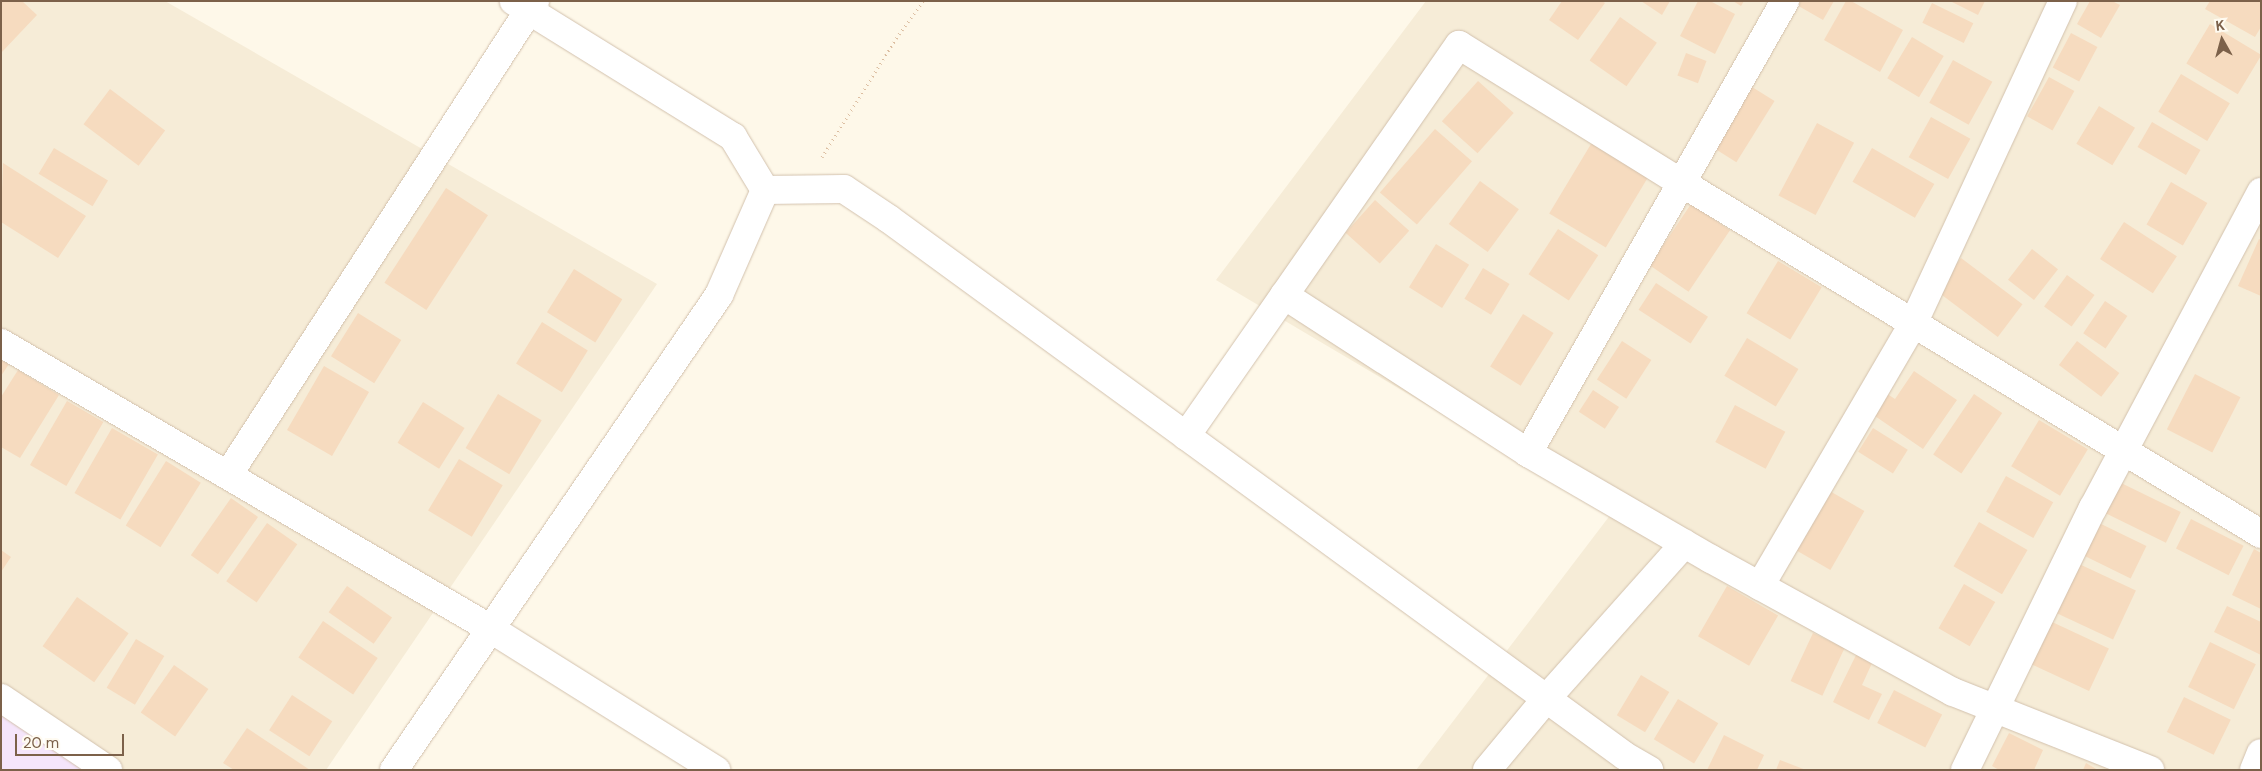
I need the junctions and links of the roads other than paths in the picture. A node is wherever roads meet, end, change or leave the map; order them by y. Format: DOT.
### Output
graph roads {
  1 [pos="1785,1"];
  2 [pos="2063,1"];
  3 [pos="526,5"];
  4 [pos="1682,183"];
  5 [pos="765,190"];
  6 [pos="2261,192"];
  7 [pos="1284,295"];
  8 [pos="1913,324"];
  9 [pos="1,343"];
  10 [pos="1186,436"];
  11 [pos="2123,451"];
  12 [pos="1528,453"];
  13 [pos="228,475"];
  14 [pos="2261,534"];
  15 [pos="1684,544"];
  16 [pos="1760,586"];
  17 [pos="491,628"];
  18 [pos="1,698"];
  19 [pos="1546,699"];
  20 [pos="1994,709"];
  21 [pos="2261,753"];
  22 [pos="108,770"];
  23 [pos="394,770"];
  24 [pos="716,770"];
  25 [pos="1487,770"];
  26 [pos="1649,770"];
  27 [pos="1965,770"];
  28 [pos="2150,770"];
  29 [pos="2254,770"];
  1 -- 4 [label="street"];
  2 -- 8 [label="street"];
  3 -- 5 [label="street"];
  3 -- 13 [label="street"];
  4 -- 7 [label="street"];
  4 -- 8 [label="street"];
  4 -- 12 [label="street"];
  5 -- 10 [label="street"];
  5 -- 17 [label="street"];
  6 -- 11 [label="street"];
  7 -- 10 [label="street"];
  7 -- 12 [label="street"];
  8 -- 11 [label="street"];
  8 -- 16 [label="street"];
  9 -- 13 [label="street"];
  10 -- 19 [label="street"];
  11 -- 14 [label="street"];
  11 -- 20 [label="street"];
  12 -- 15 [label="street"];
  13 -- 17 [label="street"];
  15 -- 16 [label="street"];
  15 -- 19 [label="street"];
  16 -- 20 [label="street"];
  17 -- 23 [label="street"];
  17 -- 24 [label="street"];
  18 -- 22 [label="street"];
  19 -- 25 [label="street"];
  19 -- 26 [label="street"];
  20 -- 27 [label="street"];
  20 -- 28 [label="street"];
  21 -- 29 [label="street"];
}
